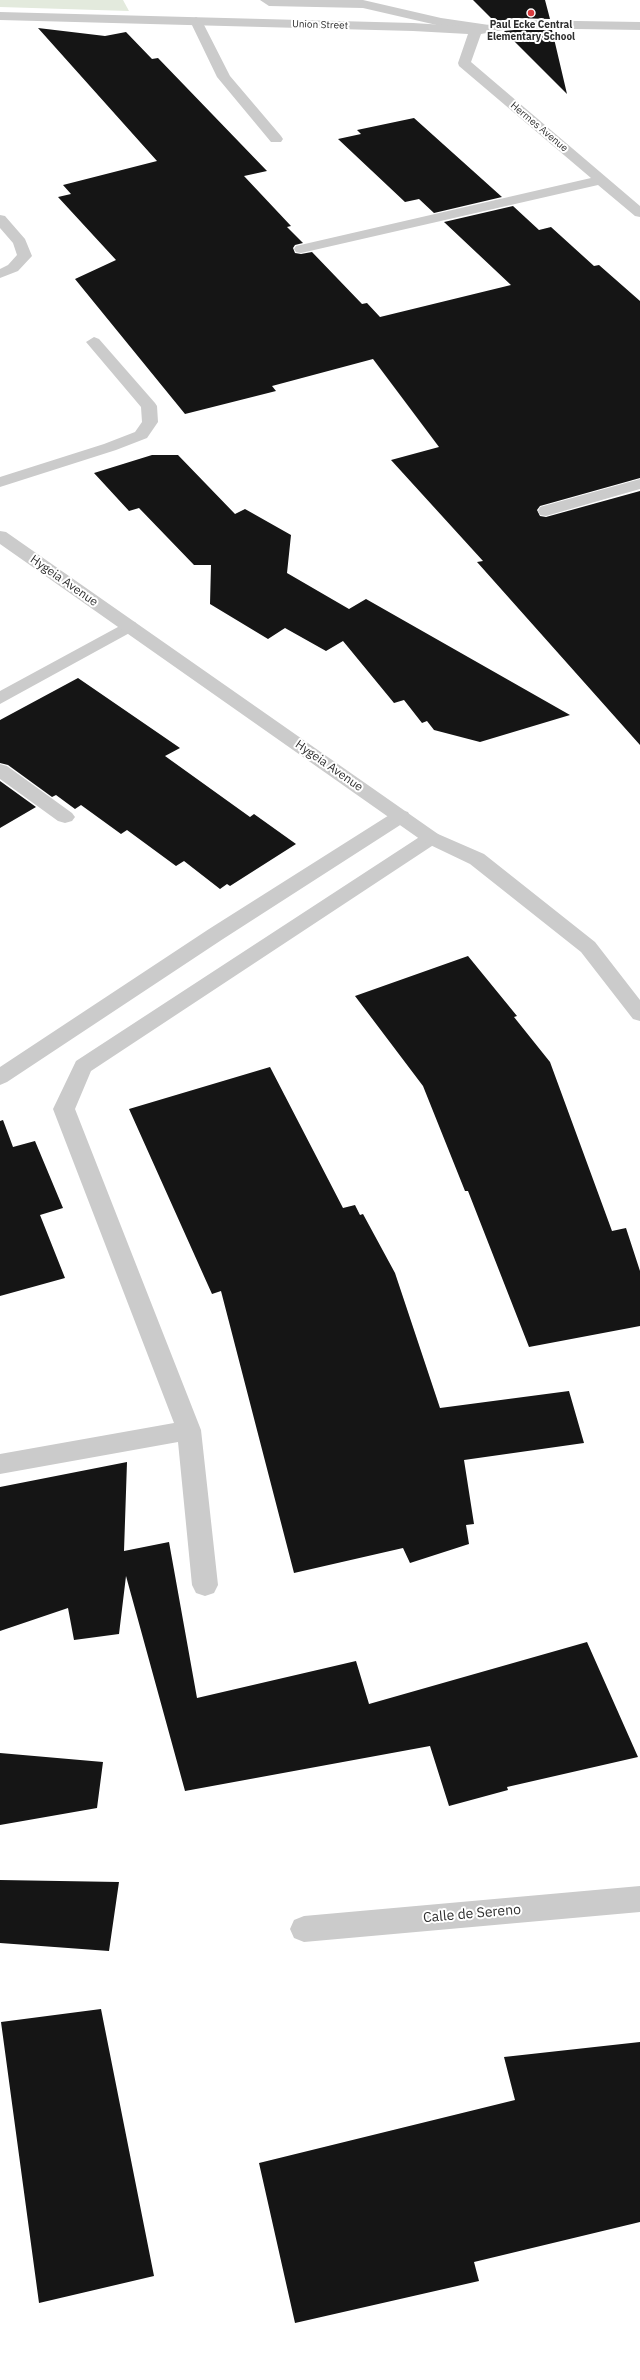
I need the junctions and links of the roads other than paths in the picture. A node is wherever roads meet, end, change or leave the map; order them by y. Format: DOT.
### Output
graph roads {
  1 [pos="266,0"];
  2 [pos="360,2"];
  3 [pos="0,16"];
  4 [pos="196,21"];
  5 [pos="640,26"];
  6 [pos="482,30"];
  7 [pos="276,139"];
  8 [pos="601,180"];
  9 [pos="640,213"];
  10 [pos="0,219"];
  11 [pos="300,249"];
  12 [pos="0,274"];
  13 [pos="94,342"];
  14 [pos="0,482"];
  15 [pos="640,484"];
  16 [pos="546,511"];
  17 [pos="0,536"];
  18 [pos="129,626"];
  19 [pos="0,698"];
  20 [pos="0,770"];
  21 [pos="401,816"];
  22 [pos="65,817"];
  23 [pos="431,838"];
  24 [pos="640,1014"];
  25 [pos="0,1077"];
  26 [pos="190,1430"];
  27 [pos="0,1464"];
  28 [pos="206,1585"];
  29 [pos="640,1899"];
  30 [pos="304,1929"];
  1 -- 2 [label="street"];
  2 -- 6 [label="street"];
  3 -- 4 [label="street, Union Street"];
  4 -- 6 [label="street, Union Street"];
  4 -- 7 [label="street"];
  5 -- 6 [label="street, Union Street"];
  6 -- 8 [label="street, Hermes Avenue"];
  8 -- 9 [label="street, Hermes Avenue"];
  8 -- 11 [label="street"];
  10 -- 12 [label="street"];
  13 -- 14 [label="street"];
  15 -- 16 [label="street"];
  17 -- 18 [label="street, Hygeia Avenue"];
  18 -- 19 [label="street"];
  18 -- 21 [label="street, Hygeia Avenue"];
  20 -- 22 [label="street"];
  21 -- 23 [label="street, Hygeia Avenue"];
  21 -- 25 [label="street"];
  23 -- 24 [label="street, Hygeia Avenue"];
  23 -- 26 [label="street"];
  26 -- 27 [label="street"];
  26 -- 28 [label="street"];
  29 -- 30 [label="street, Calle de Sereno"];
}
